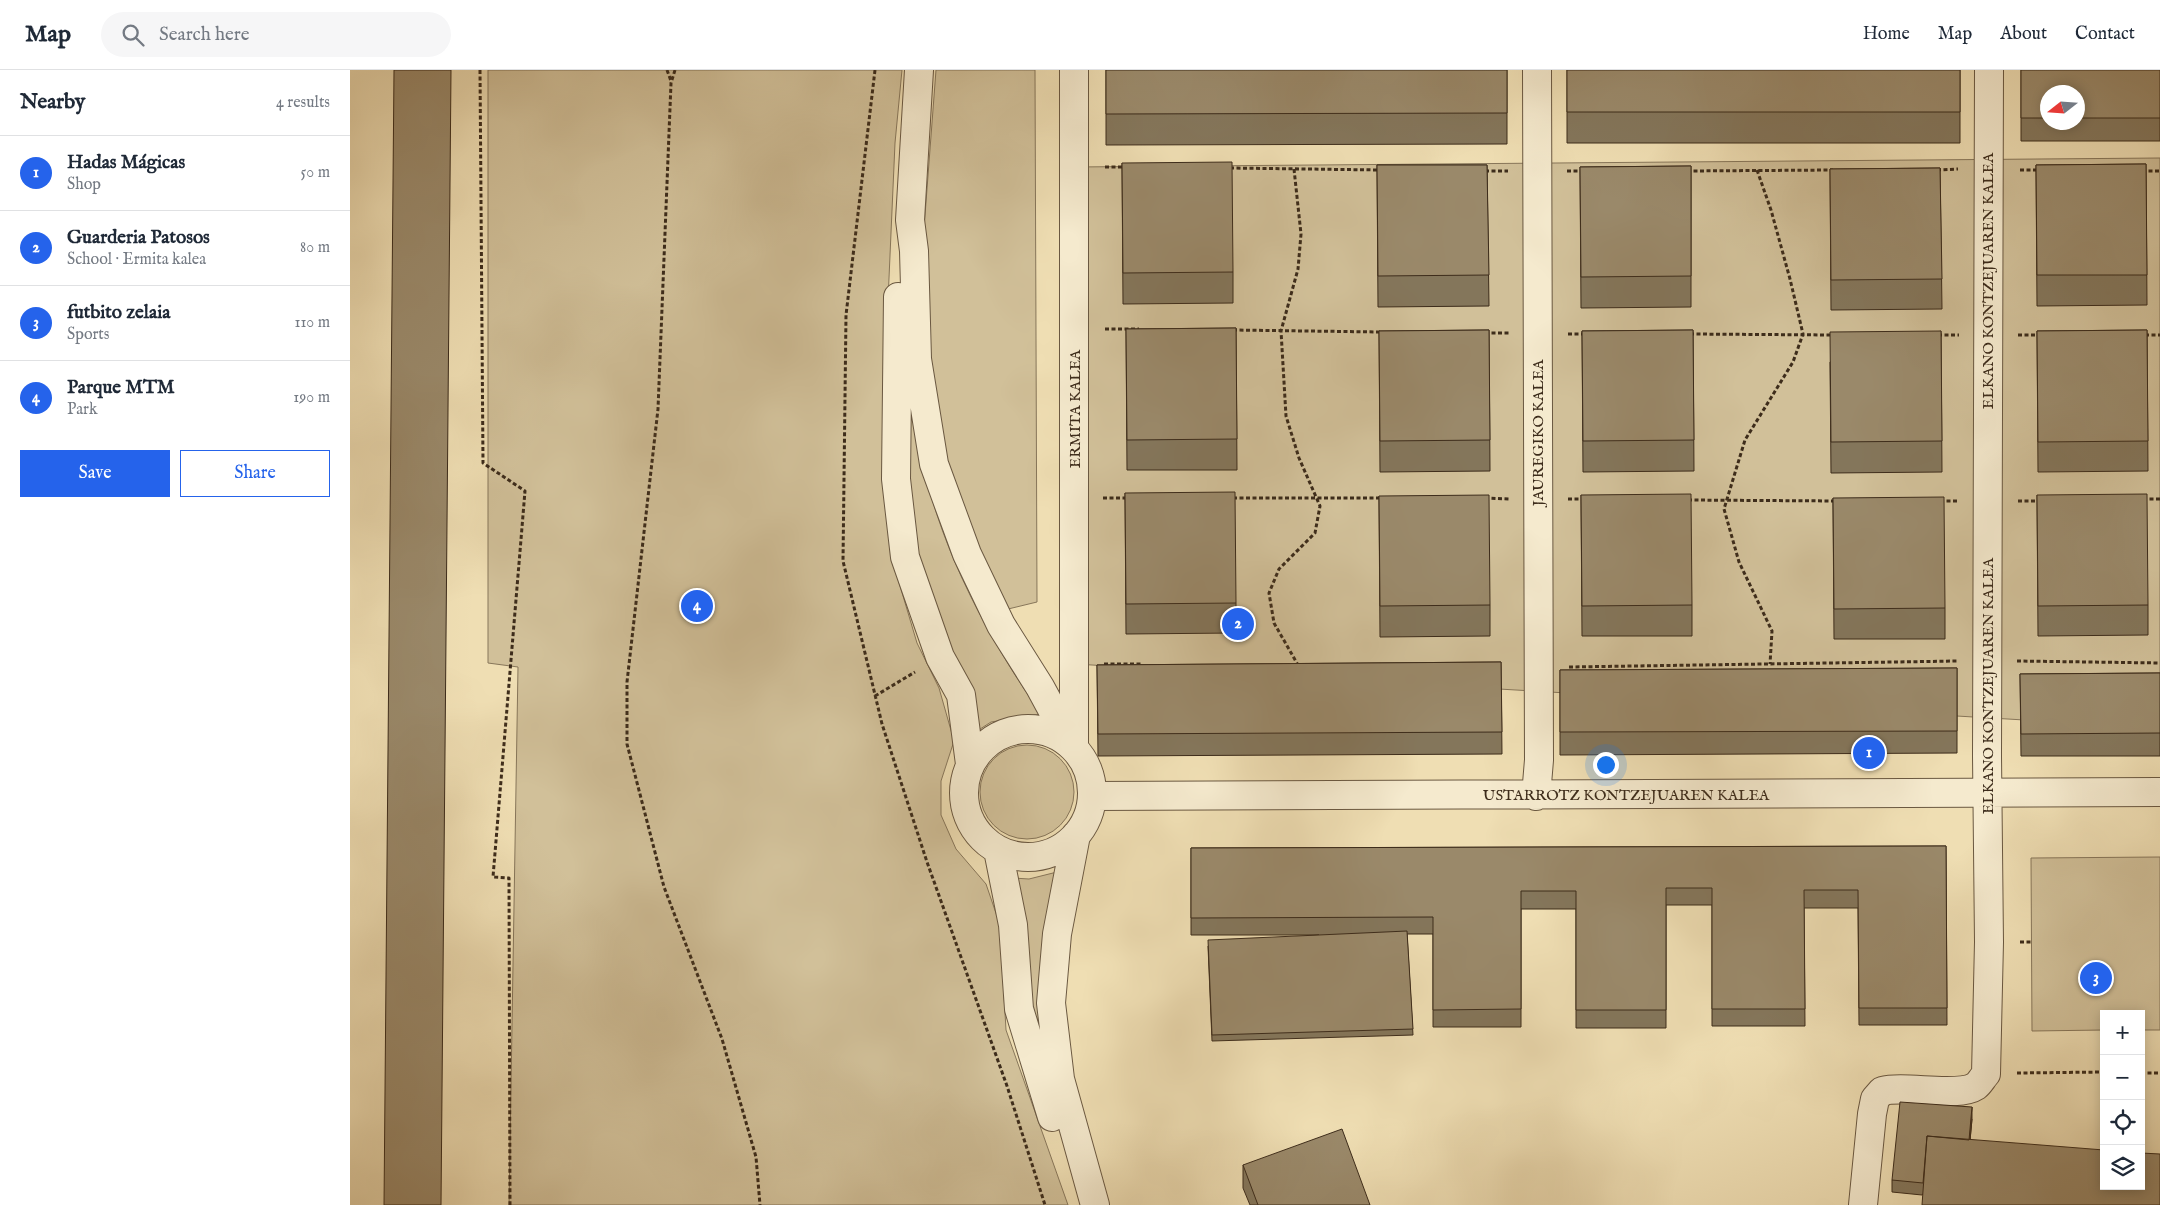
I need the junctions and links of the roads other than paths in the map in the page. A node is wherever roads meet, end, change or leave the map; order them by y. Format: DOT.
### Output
graph roads {
  1 [pos="919,70"];
  2 [pos="1074,70"];
  3 [pos="1537,70"];
  4 [pos="1989,70"];
  5 [pos="910,220"];
  6 [pos="1069,744"];
  7 [pos="970,764"];
  8 [pos="2160,792"];
  9 [pos="1988,793"];
  10 [pos="1092,796"];
  11 [pos="1536,796"];
  12 [pos="1076,835"];
  13 [pos="998,850"];
  14 [pos="1084,1205"];
  15 [pos="1094,1205"];
  16 [pos="1863,1205"];
  1 -- 5 [label="street"];
  2 -- 6 [label="street, ERMITA KALEA"];
  3 -- 11 [label="street, JAUREGIKO KALEA"];
  4 -- 9 [label="street, ELKANO KONTZEJUAREN KALEA"];
  5 -- 6 [label="street"];
  5 -- 7 [label="street"];
  6 -- 7 [label="street"];
  6 -- 10 [label="street"];
  7 -- 13 [label="street"];
  8 -- 9 [label="street, USTARROTZ KONTZEJUAREN KALEA"];
  9 -- 11 [label="street, USTARROTZ KONTZEJUAREN KALEA"];
  9 -- 16 [label="street, ELKANO KONTZEJUAREN KALEA"];
  10 -- 11 [label="street, USTARROTZ KONTZEJUAREN KALEA"];
  10 -- 12 [label="street"];
  12 -- 13 [label="street"];
  12 -- 15 [label="street"];
  13 -- 14 [label="street"];
}
